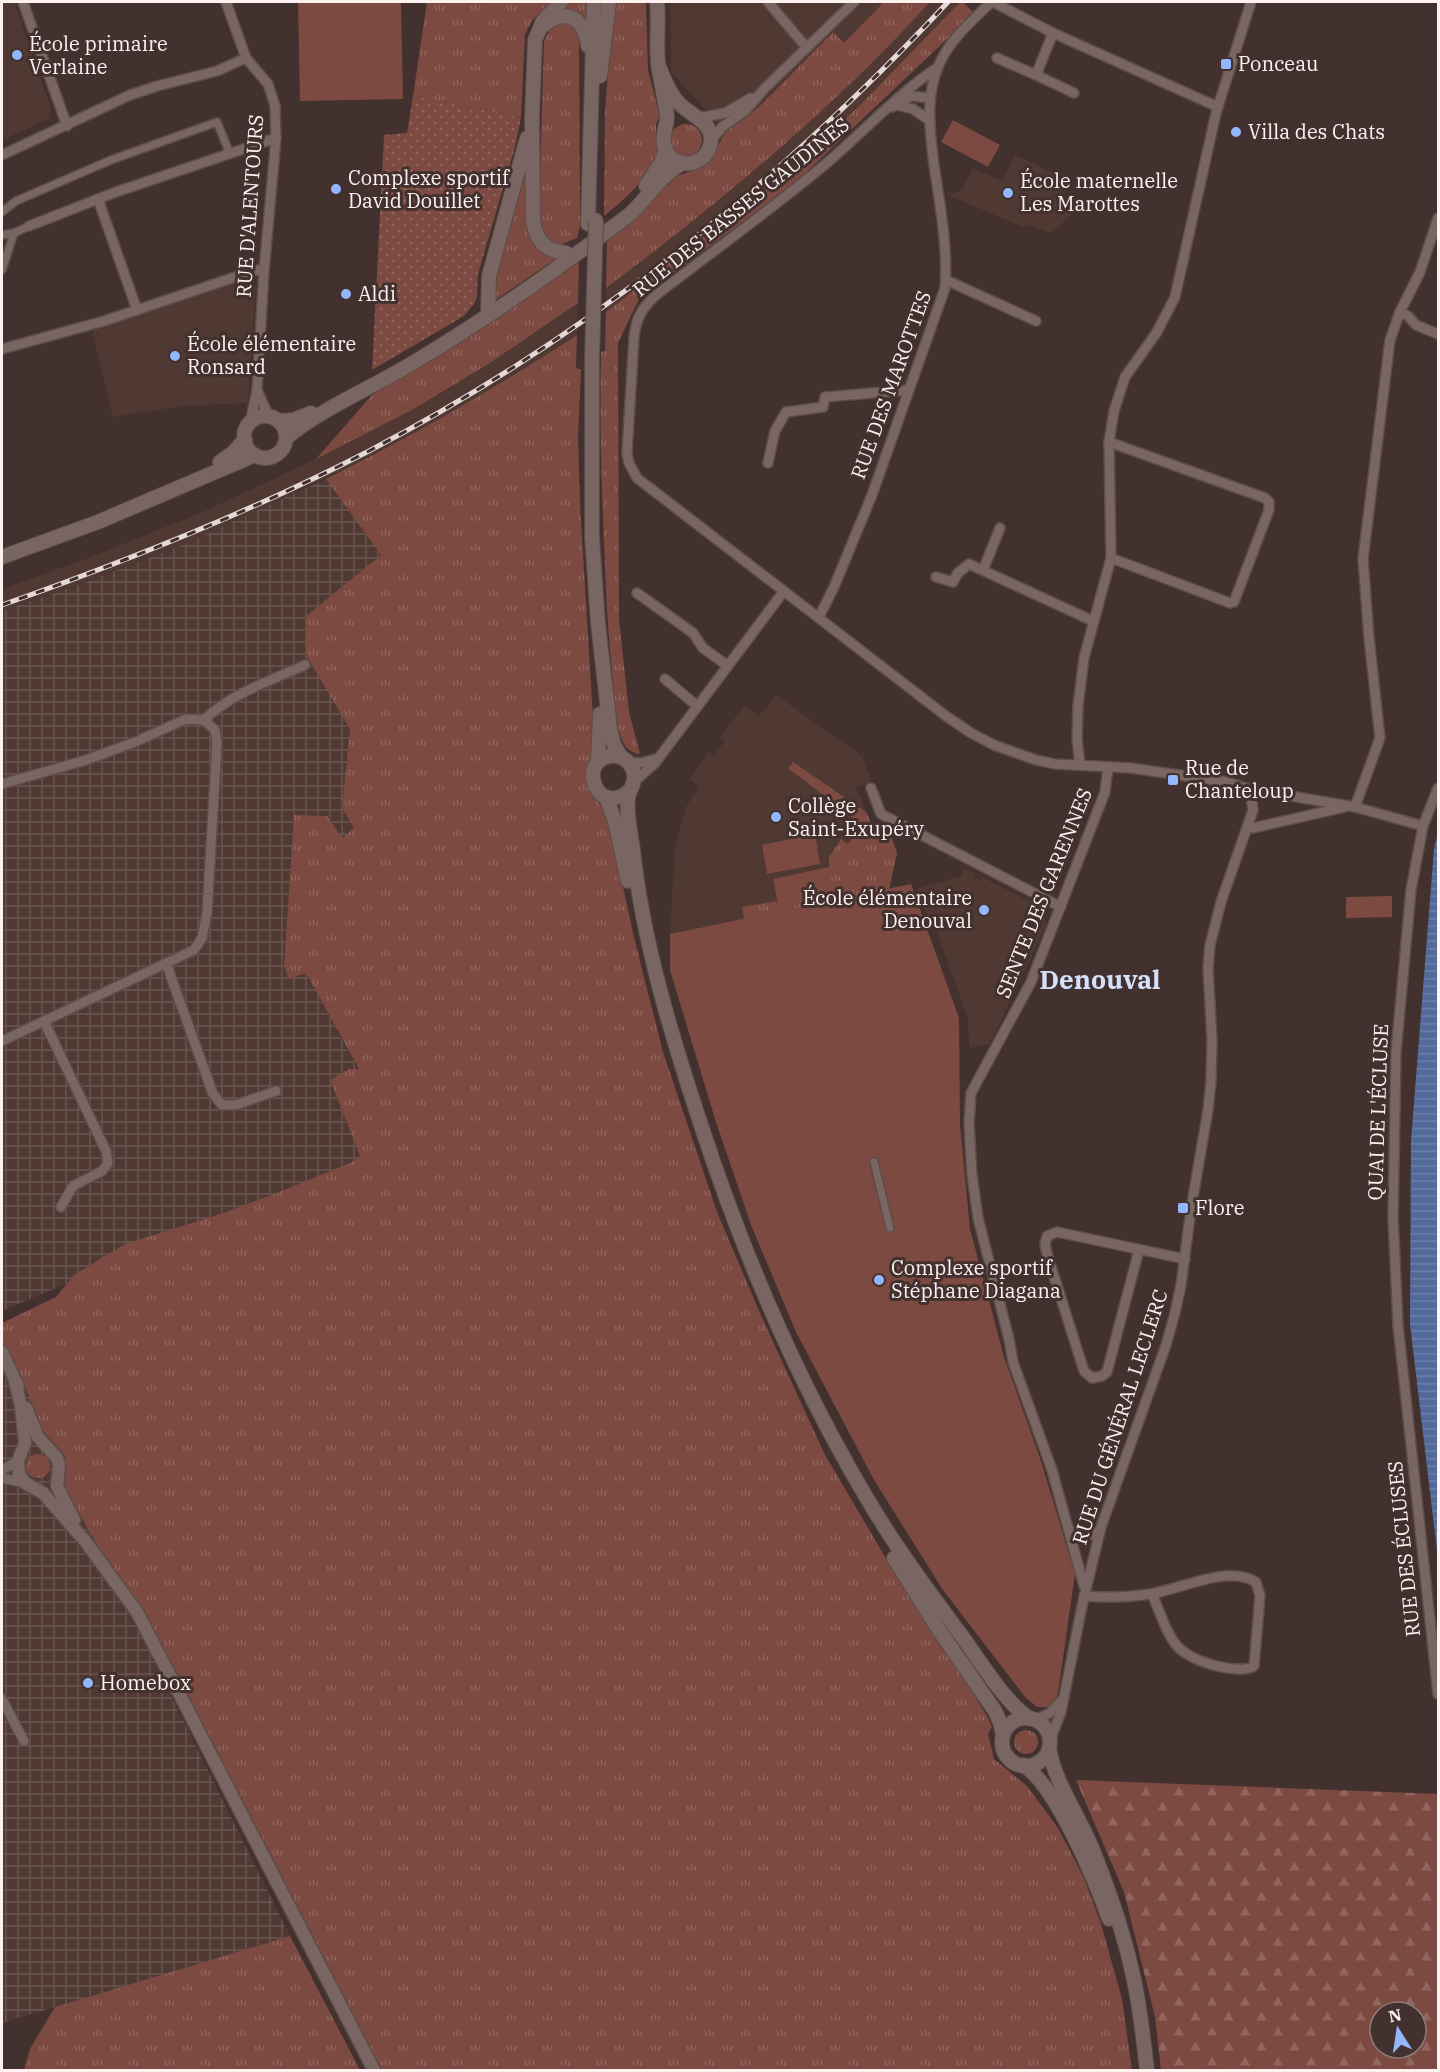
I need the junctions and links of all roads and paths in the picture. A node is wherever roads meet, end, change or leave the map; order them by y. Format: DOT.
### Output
graph roads {
  1 [pos="23,2"];
  2 [pos="226,2"];
  3 [pos="561,2"];
  4 [pos="594,2"];
  5 [pos="601,2"];
  6 [pos="609,2"];
  7 [pos="768,2"];
  8 [pos="854,2"];
  9 [pos="992,2"];
  10 [pos="1251,2"];
  11 [pos="657,4"];
  12 [pos="538,30"];
  13 [pos="1053,33"];
  14 [pos="807,48"];
  15 [pos="246,58"];
  16 [pos="997,58"];
  17 [pos="658,64"];
  18 [pos="938,67"];
  19 [pos="1036,75"];
  20 [pos="599,78"];
  21 [pos="913,84"];
  22 [pos="765,88"];
  23 [pos="1074,93"];
  24 [pos="931,94"];
  25 [pos="897,105"];
  26 [pos="1218,107"];
  27 [pos="591,108"];
  28 [pos="887,109"];
  29 [pos="695,117"];
  30 [pos="532,118"];
  31 [pos="929,120"];
  32 [pos="67,126"];
  33 [pos="666,128"];
  34 [pos="276,138"];
  35 [pos="711,141"];
  36 [pos="666,150"];
  37 [pos="230,154"];
  38 [pos="2,155"];
  39 [pos="683,163"];
  40 [pos="98,199"];
  41 [pos="2,213"];
  42 [pos="1438,218"];
  43 [pos="592,222"];
  44 [pos="29,226"];
  45 [pos="14,232"];
  46 [pos="2,235"];
  47 [pos="566,253"];
  48 [pos="2,270"];
  49 [pos="264,271"];
  50 [pos="946,280"];
  51 [pos="488,309"];
  52 [pos="136,310"];
  53 [pos="1400,312"];
  54 [pos="1036,321"];
  55 [pos="1438,334"];
  56 [pos="2,349"];
  57 [pos="588,360"];
  58 [pos="257,390"];
  59 [pos="908,390"];
  60 [pos="274,419"];
  61 [pos="250,423"];
  62 [pos="286,438"];
  63 [pos="245,439"];
  64 [pos="1109,442"];
  65 [pos="255,455"];
  66 [pos="768,463"];
  67 [pos="1000,528"];
  68 [pos="2,550"];
  69 [pos="2,557"];
  70 [pos="1111,558"];
  71 [pos="983,570"];
  72 [pos="936,577"];
  73 [pos="784,591"];
  74 [pos="637,593"];
  75 [pos="819,617"];
  76 [pos="1093,621"];
  77 [pos="305,665"];
  78 [pos="728,666"];
  79 [pos="665,679"];
  80 [pos="698,706"];
  81 [pos="204,720"];
  82 [pos="658,758"];
  83 [pos="625,760"];
  84 [pos="598,762"];
  85 [pos="1080,765"];
  86 [pos="1108,767"];
  87 [pos="2,784"];
  88 [pos="632,786"];
  89 [pos="871,788"];
  90 [pos="1245,788"];
  91 [pos="1438,788"];
  92 [pos="1266,790"];
  93 [pos="606,797"];
  94 [pos="1252,798"];
  95 [pos="1351,807"];
  96 [pos="1423,826"];
  97 [pos="1248,827"];
  98 [pos="1061,907"];
  99 [pos="166,963"];
  100 [pos="44,1021"];
  101 [pos="2,1041"];
  102 [pos="276,1091"];
  103 [pos="874,1162"];
  104 [pos="61,1207"];
  105 [pos="891,1228"];
  106 [pos="1139,1250"];
  107 [pos="1185,1258"];
  108 [pos="2,1352"];
  109 [pos="15,1381"];
  110 [pos="1406,1400"];
  111 [pos="48,1448"];
  112 [pos="20,1456"];
  113 [pos="2,1470"];
  114 [pos="57,1475"];
  115 [pos="2,1478"];
  116 [pos="30,1485"];
  117 [pos="1068,1528"];
  118 [pos="1100,1530"];
  119 [pos="85,1541"];
  120 [pos="1084,1593"];
  121 [pos="1152,1594"];
  122 [pos="1438,1694"];
  123 [pos="2,1699"];
  124 [pos="1062,1700"];
  125 [pos="1032,1719"];
  126 [pos="1003,1736"];
  127 [pos="24,1741"];
  128 [pos="1049,1745"];
  129 [pos="1023,1766"];
  130 [pos="374,2070"];
  131 [pos="1140,2070"];
  132 [pos="1147,2070"];
  1 -- 32 [label="street"];
  2 -- 15 [label="street, RUE D'ALENTOURS"];
  3 -- 12 [label="main road"];
  4 -- 27 [label="main road"];
  5 -- 20 [label="main road"];
  6 -- 20 [label="main road"];
  7 -- 14 [label="street"];
  8 -- 14 [label="street"];
  9 -- 13 [label="street"];
  9 -- 18 [label="street, RUE DES BASSES GAUDINES"];
  10 -- 26 [label="street"];
  11 -- 17 [label="main road"];
  12 -- 27 [label="main road"];
  12 -- 30 [label="main road"];
  13 -- 19 [label="street"];
  13 -- 26 [label="street"];
  14 -- 22 [label="street"];
  15 -- 32 [label="street"];
  15 -- 34 [label="street, RUE D'ALENTOURS"];
  16 -- 19 [label="street"];
  17 -- 29 [label="main road"];
  17 -- 33 [label="main road"];
  18 -- 21 [label="street, RUE DES BASSES GAUDINES"];
  18 -- 24 [label="street, RUE DES MAROTTES"];
  19 -- 23 [label="street"];
  20 -- 43 [label="main road"];
  21 -- 24 [label="street"];
  21 -- 28 [label="street, RUE DES BASSES GAUDINES"];
  22 -- 29 [label="street"];
  22 -- 35 [label="street"];
  24 -- 25 [label="street"];
  24 -- 31 [label="street, RUE DES MAROTTES"];
  25 -- 28 [label="street"];
  25 -- 31 [label="street"];
  26 -- 64 [label="street"];
  27 -- 43 [label="main road"];
  28 -- 73 [label="street, RUE DES BASSES GAUDINES"];
  29 -- 33 [label="main road"];
  29 -- 35 [label="main road"];
  30 -- 47 [label="main road"];
  30 -- 51 [label="main road"];
  31 -- 50 [label="street, RUE DES MAROTTES"];
  32 -- 38 [label="street"];
  33 -- 36 [label="main road"];
  34 -- 37 [label="street"];
  34 -- 49 [label="street, RUE D'ALENTOURS"];
  35 -- 39 [label="main road"];
  36 -- 39 [label="main road"];
  36 -- 47 [label="main road"];
  37 -- 40 [label="street"];
  37 -- 41 [label="street"];
  39 -- 62 [label="main road"];
  40 -- 44 [label="street"];
  40 -- 52 [label="street"];
  42 -- 53 [label="street"];
  43 -- 57 [label="main road, bridge"];
  44 -- 45 [label="street"];
  45 -- 46 [label="street"];
  45 -- 48 [label="street"];
  47 -- 51 [label="main road"];
  49 -- 52 [label="street"];
  49 -- 58 [label="street, RUE D'ALENTOURS"];
  50 -- 54 [label="street"];
  50 -- 59 [label="street, RUE DES MAROTTES"];
  51 -- 60 [label="main road"];
  52 -- 56 [label="street"];
  53 -- 55 [label="street"];
  53 -- 95 [label="street"];
  57 -- 83 [label="main road"];
  57 -- 84 [label="main road"];
  58 -- 60 [label="street, RUE D'ALENTOURS"];
  58 -- 61 [label="street, RUE D'ALENTOURS"];
  59 -- 66 [label="street"];
  59 -- 75 [label="street, RUE DES MAROTTES"];
  60 -- 61 [label="main road"];
  60 -- 62 [label="main road"];
  61 -- 63 [label="main road"];
  62 -- 65 [label="main road"];
  63 -- 65 [label="main road"];
  63 -- 68 [label="main road"];
  64 -- 70 [label="street"];
  64 -- 70 [label="street"];
  65 -- 69 [label="main road"];
  67 -- 71 [label="street"];
  70 -- 76 [label="street"];
  71 -- 72 [label="street"];
  71 -- 76 [label="street"];
  73 -- 75 [label="street, RUE DES BASSES GAUDINES"];
  73 -- 78 [label="street"];
  74 -- 78 [label="street"];
  75 -- 85 [label="street"];
  76 -- 85 [label="street"];
  77 -- 81 [label="street"];
  78 -- 80 [label="street"];
  79 -- 80 [label="street"];
  80 -- 82 [label="street"];
  81 -- 87 [label="street"];
  81 -- 99 [label="street"];
  82 -- 83 [label="street"];
  82 -- 88 [label="street"];
  83 -- 84 [label="main road"];
  83 -- 88 [label="main road"];
  84 -- 93 [label="main road"];
  85 -- 86 [label="street"];
  86 -- 90 [label="street"];
  86 -- 98 [label="street, SENTE DES GARENNES"];
  88 -- 93 [label="main road"];
  88 -- 125 [label="main road"];
  89 -- 98 [label="street"];
  90 -- 92 [label="street"];
  90 -- 94 [label="street"];
  91 -- 96 [label="street, QUAI DE L'ÉCLUSE"];
  92 -- 94 [label="street"];
  92 -- 95 [label="street"];
  93 -- 126 [label="main road"];
  94 -- 97 [label="street, RUE DU GÉNÉRAL LECLERC"];
  95 -- 96 [label="street"];
  95 -- 97 [label="street"];
  96 -- 110 [label="street, QUAI DE L'ÉCLUSE"];
  97 -- 107 [label="street, RUE DU GÉNÉRAL LECLERC"];
  98 -- 117 [label="street, SENTE DES GARENNES"];
  99 -- 100 [label="street"];
  99 -- 102 [label="street"];
  100 -- 101 [label="street"];
  100 -- 104 [label="street"];
  103 -- 105 [label="street"];
  106 -- 106 [label="street"];
  106 -- 107 [label="street"];
  107 -- 118 [label="street, RUE DU GÉNÉRAL LECLERC"];
  108 -- 109 [label="street"];
  109 -- 111 [label="street"];
  109 -- 112 [label="street"];
  110 -- 122 [label="street, RUE DES ÉCLUSES"];
  111 -- 112 [label="street"];
  111 -- 114 [label="street"];
  112 -- 113 [label="street"];
  112 -- 116 [label="street"];
  114 -- 116 [label="street"];
  114 -- 119 [label="street"];
  115 -- 116 [label="street"];
  116 -- 119 [label="street"];
  117 -- 118 [label="street"];
  117 -- 120 [label="street"];
  118 -- 120 [label="street, RUE DU GÉNÉRAL LECLERC"];
  119 -- 130 [label="street"];
  120 -- 121 [label="street"];
  120 -- 124 [label="street, RUE DU GÉNÉRAL LECLERC"];
  121 -- 121 [label="street"];
  123 -- 127 [label="street"];
  124 -- 125 [label="street"];
  124 -- 128 [label="street, RUE DU GÉNÉRAL LECLERC"];
  125 -- 126 [label="main road"];
  125 -- 128 [label="main road"];
  126 -- 129 [label="main road"];
  128 -- 129 [label="main road"];
  128 -- 132 [label="main road"];
  129 -- 131 [label="main road"];
}
